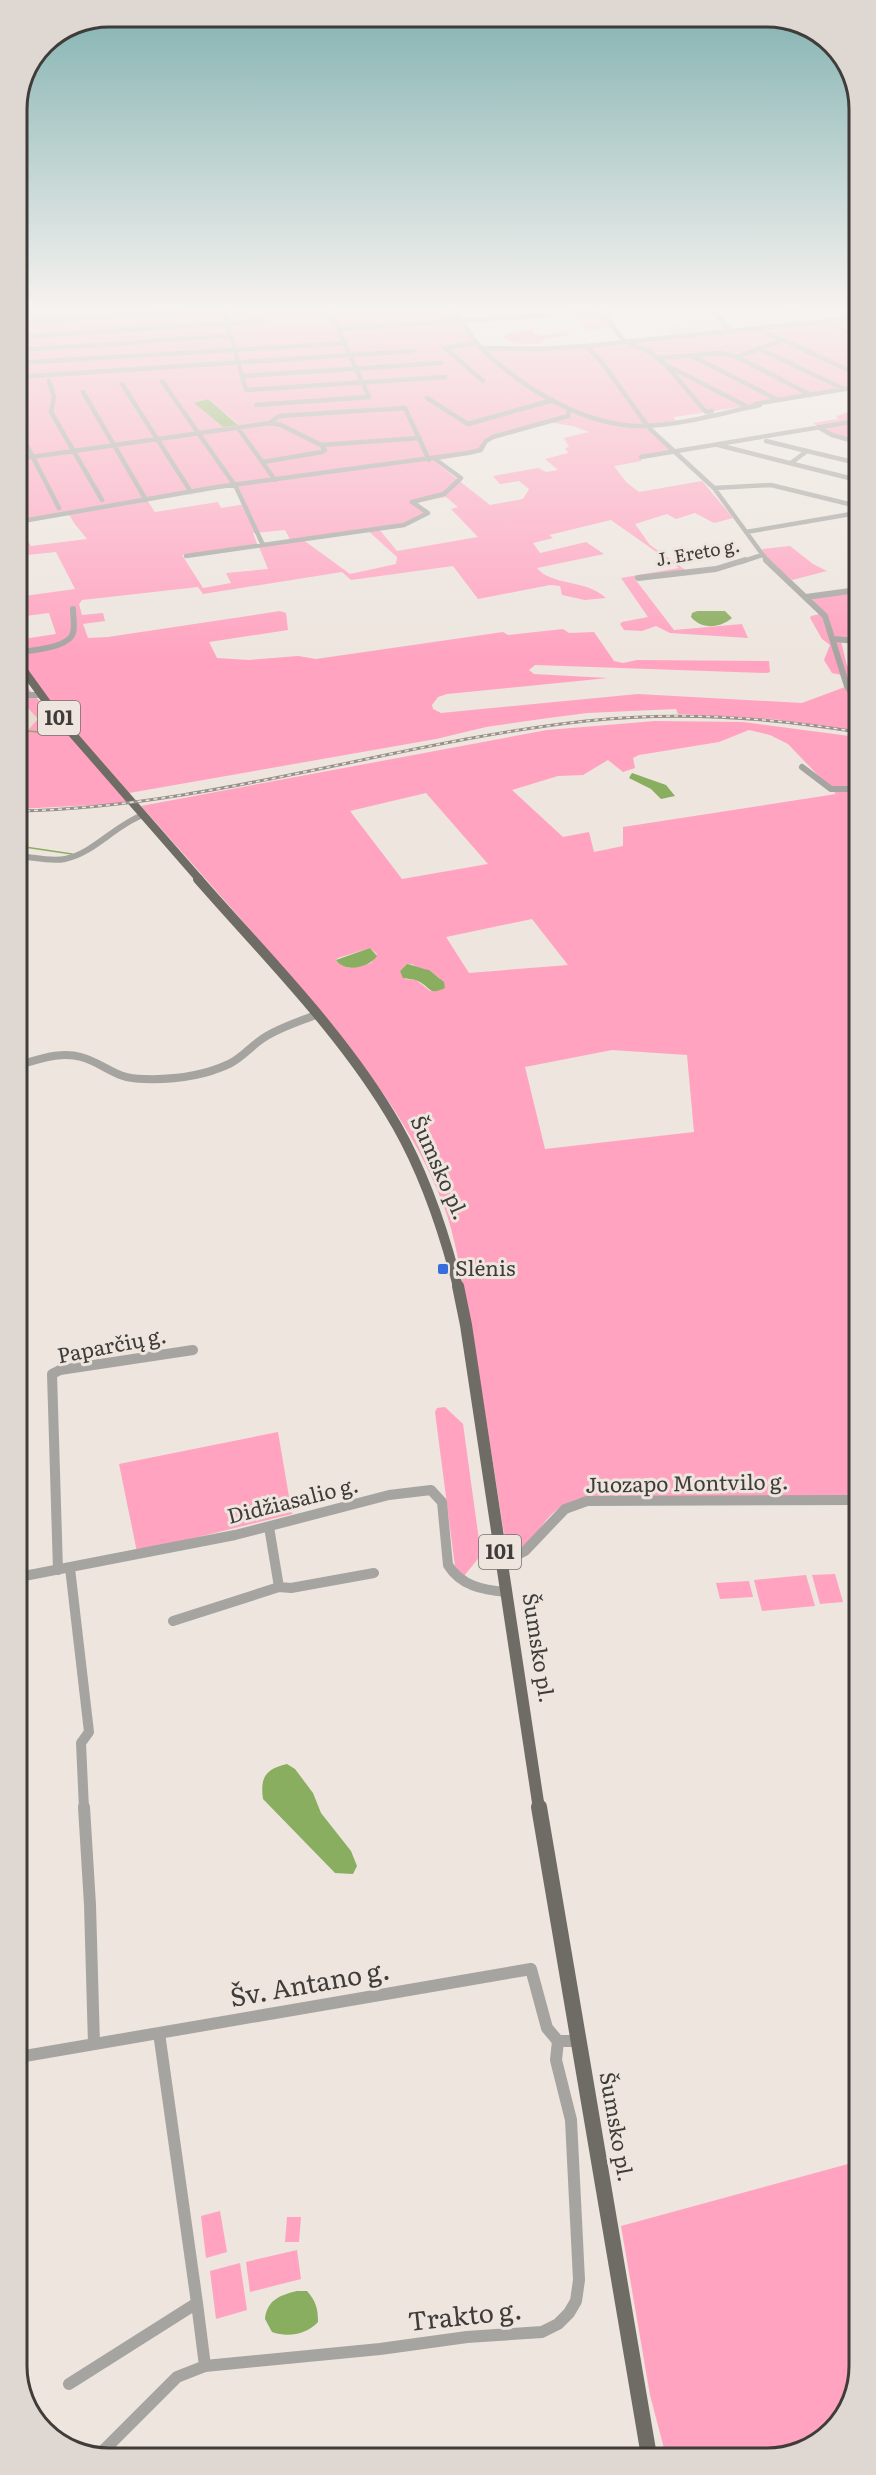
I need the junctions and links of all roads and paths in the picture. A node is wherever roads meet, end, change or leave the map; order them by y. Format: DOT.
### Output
graph roads {
  1 [pos="818,427"];
  2 [pos="61,428"];
  3 [pos="104,428"];
  4 [pos="150,428"];
  5 [pos="194,428"];
  6 [pos="238,428"];
  7 [pos="241,428"];
  8 [pos="286,428"];
  9 [pos="415,428"];
  10 [pos="528,428"];
  11 [pos="649,428"];
  12 [pos="815,428"];
  13 [pos="199,434"];
  14 [pos="420,438"];
  15 [pos="157,440"];
  16 [pos="849,440"];
  17 [pos="766,441"];
  18 [pos="27,445"];
  19 [pos="321,445"];
  20 [pos="718,445"];
  21 [pos="115,446"];
  22 [pos="75,451"];
  23 [pos="807,451"];
  24 [pos="677,452"];
  25 [pos="33,457"];
  26 [pos="641,457"];
  27 [pos="27,458"];
  28 [pos="432,459"];
  29 [pos="849,461"];
  30 [pos="263,462"];
  31 [pos="791,463"];
  32 [pos="849,478"];
  33 [pos="275,480"];
  34 [pos="233,485"];
  35 [pos="714,488"];
  36 [pos="191,492"];
  37 [pos="102,500"];
  38 [pos="147,500"];
  39 [pos="849,504"];
  40 [pos="59,508"];
  41 [pos="849,514"];
  42 [pos="27,520"];
  43 [pos="746,532"];
  44 [pos="263,545"];
  45 [pos="762,555"];
  46 [pos="186,556"];
  47 [pos="638,578"];
  48 [pos="849,591"];
  49 [pos="806,597"];
  50 [pos="73,609"];
  51 [pos="834,639"];
  52 [pos="849,640"];
  53 [pos="27,652"];
  54 [pos="27,676"];
  55 [pos="849,690"];
  56 [pos="27,695"];
  57 [pos="40,695"];
  58 [pos="802,767"];
  59 [pos="849,790"];
  60 [pos="143,815"];
  61 [pos="27,857"];
  62 [pos="316,1015"];
  63 [pos="27,1063"];
  64 [pos="193,1350"];
  65 [pos="849,1500"];
  66 [pos="269,1527"];
  67 [pos="501,1557"];
  68 [pos="70,1568"];
  69 [pos="58,1570"];
  70 [pos="374,1573"];
  71 [pos="27,1576"];
  72 [pos="279,1587"];
  73 [pos="506,1592"];
  74 [pos="173,1621"];
  75 [pos="159,2033"];
  76 [pos="558,2041"];
  77 [pos="579,2041"];
  78 [pos="94,2044"];
  79 [pos="27,2056"];
  80 [pos="197,2303"];
  81 [pos="205,2366"];
  82 [pos="69,2384"];
  83 [pos="106,2448"];
  84 [pos="648,2448"];
  1 -- 16 [label="street"];
  2 -- 22 [label="street"];
  3 -- 21 [label="street"];
  4 -- 15 [label="street"];
  5 -- 13 [label="street"];
  6 -- 7 [label="street"];
  6 -- 13 [label="street"];
  6 -- 30 [label="street"];
  8 -- 19 [label="street"];
  9 -- 14 [label="street"];
  10 -- 28 [label="street"];
  11 -- 24 [label="street"];
  12 -- 20 [label="street"];
  13 -- 15 [label="street"];
  13 -- 34 [label="street"];
  14 -- 19 [label="street"];
  14 -- 28 [label="street"];
  15 -- 21 [label="street"];
  15 -- 36 [label="street"];
  17 -- 23 [label="street"];
  18 -- 25 [label="street"];
  19 -- 30 [label="street"];
  20 -- 24 [label="street"];
  20 -- 31 [label="street"];
  21 -- 22 [label="street"];
  21 -- 38 [label="street"];
  22 -- 25 [label="street"];
  22 -- 37 [label="street"];
  23 -- 29 [label="street"];
  23 -- 31 [label="street"];
  24 -- 26 [label="street"];
  24 -- 35 [label="street"];
  25 -- 27 [label="street"];
  25 -- 40 [label="street"];
  28 -- 33 [label="street"];
  28 -- 44 [label="street"];
  30 -- 33 [label="street"];
  31 -- 32 [label="street"];
  33 -- 34 [label="street"];
  34 -- 36 [label="street"];
  34 -- 44 [label="street"];
  35 -- 39 [label="street"];
  35 -- 43 [label="street"];
  36 -- 38 [label="street"];
  38 -- 42 [label="street"];
  41 -- 43 [label="street"];
  43 -- 45 [label="street"];
  44 -- 46 [label="street"];
  45 -- 47 [label="street, J. Ereto g."];
  45 -- 49 [label="street"];
  48 -- 49 [label="street"];
  49 -- 51 [label="street"];
  50 -- 53 [label="street"];
  51 -- 52 [label="street"];
  51 -- 55 [label="street"];
  54 -- 57 [label="main road, 101"];
  56 -- 57 [label="street"];
  57 -- 60 [label="main road, Šumsko pl. / 101"];
  58 -- 59 [label="street"];
  60 -- 61 [label="street"];
  60 -- 62 [label="main road, Šumsko pl. / 101"];
  62 -- 63 [label="street"];
  62 -- 67 [label="main road, Šumsko pl. / 101"];
  64 -- 69 [label="street, Paparčių g."];
  65 -- 67 [label="street, Juozapo Montvilo g."];
  66 -- 68 [label="street, Didžiasalio g."];
  66 -- 72 [label="street"];
  66 -- 73 [label="street, Didžiasalio g."];
  67 -- 73 [label="main road, Šumsko pl. / 101"];
  68 -- 69 [label="street, Didžiasalio g."];
  68 -- 78 [label="street"];
  69 -- 71 [label="street, Didžiasalio g."];
  70 -- 72 [label="street"];
  72 -- 74 [label="street"];
  73 -- 77 [label="main road, Šumsko pl. / 101"];
  75 -- 76 [label="street, Šv. Antano g."];
  75 -- 78 [label="street, Šv. Antano g."];
  75 -- 80 [label="street"];
  76 -- 77 [label="street"];
  76 -- 81 [label="street, Trakto g."];
  77 -- 84 [label="main road, Šumsko pl. / 101"];
  78 -- 79 [label="street, Šv. Antano g."];
  80 -- 81 [label="street"];
  80 -- 82 [label="street"];
  81 -- 83 [label="street, Trakto g."];
}
